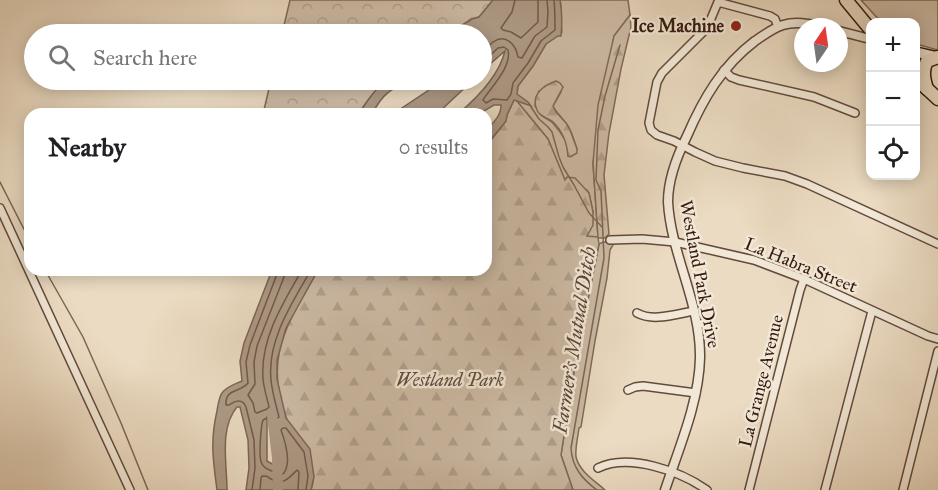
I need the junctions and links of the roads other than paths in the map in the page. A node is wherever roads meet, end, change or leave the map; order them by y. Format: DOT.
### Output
graph roads {
  1 [pos="846,0"];
  2 [pos="794,23"];
  3 [pos="866,24"];
  4 [pos="778,27"];
  5 [pos="848,33"];
  6 [pos="866,38"];
  7 [pos="920,53"];
  8 [pos="938,57"];
  9 [pos="724,70"];
  10 [pos="920,83"];
  11 [pos="927,89"];
  12 [pos="938,99"];
  13 [pos="855,113"];
  14 [pos="683,145"];
  15 [pos="0,207"];
  16 [pos="610,240"];
  17 [pos="675,242"];
  18 [pos="938,244"];
  19 [pos="24,259"];
  20 [pos="32,276"];
  21 [pos="804,279"];
  22 [pos="694,311"];
  23 [pos="872,311"];
  24 [pos="636,314"];
  25 [pos="707,322"];
  26 [pos="697,325"];
  27 [pos="938,339"];
  28 [pos="938,351"];
  29 [pos="628,390"];
  30 [pos="696,393"];
  31 [pos="598,468"];
  32 [pos="671,472"];
  33 [pos="130,490"];
  34 [pos="666,490"];
  35 [pos="707,490"];
  36 [pos="749,490"];
  37 [pos="825,490"];
  38 [pos="903,490"];
  1 -- 3 [label="highway"];
  2 -- 4 [label="street"];
  4 -- 9 [label="street, Westland Park Drive"];
  4 -- 14 [label="street"];
  5 -- 6 [label="street"];
  7 -- 8 [label="main road"];
  8 -- 11 [label="highway"];
  9 -- 13 [label="street"];
  9 -- 14 [label="street, Westland Park Drive"];
  10 -- 11 [label="highway"];
  11 -- 12 [label="highway"];
  14 -- 17 [label="street, Westland Park Drive"];
  14 -- 18 [label="street"];
  15 -- 19 [label="street"];
  16 -- 17 [label="street, La Habra Street"];
  17 -- 21 [label="street, La Habra Street"];
  17 -- 22 [label="street, Westland Park Drive"];
  20 -- 33 [label="street"];
  21 -- 23 [label="street, La Habra Street"];
  21 -- 36 [label="street, La Grange Avenue"];
  22 -- 24 [label="street"];
  22 -- 26 [label="street, Westland Park Drive"];
  23 -- 27 [label="street, La Habra Street"];
  23 -- 37 [label="street"];
  25 -- 26 [label="street"];
  26 -- 30 [label="street, Westland Park Drive"];
  28 -- 38 [label="street"];
  29 -- 30 [label="street"];
  30 -- 32 [label="street, Westland Park Drive"];
  31 -- 32 [label="street"];
  32 -- 34 [label="street, Westland Park Drive"];
  32 -- 35 [label="street"];
}
